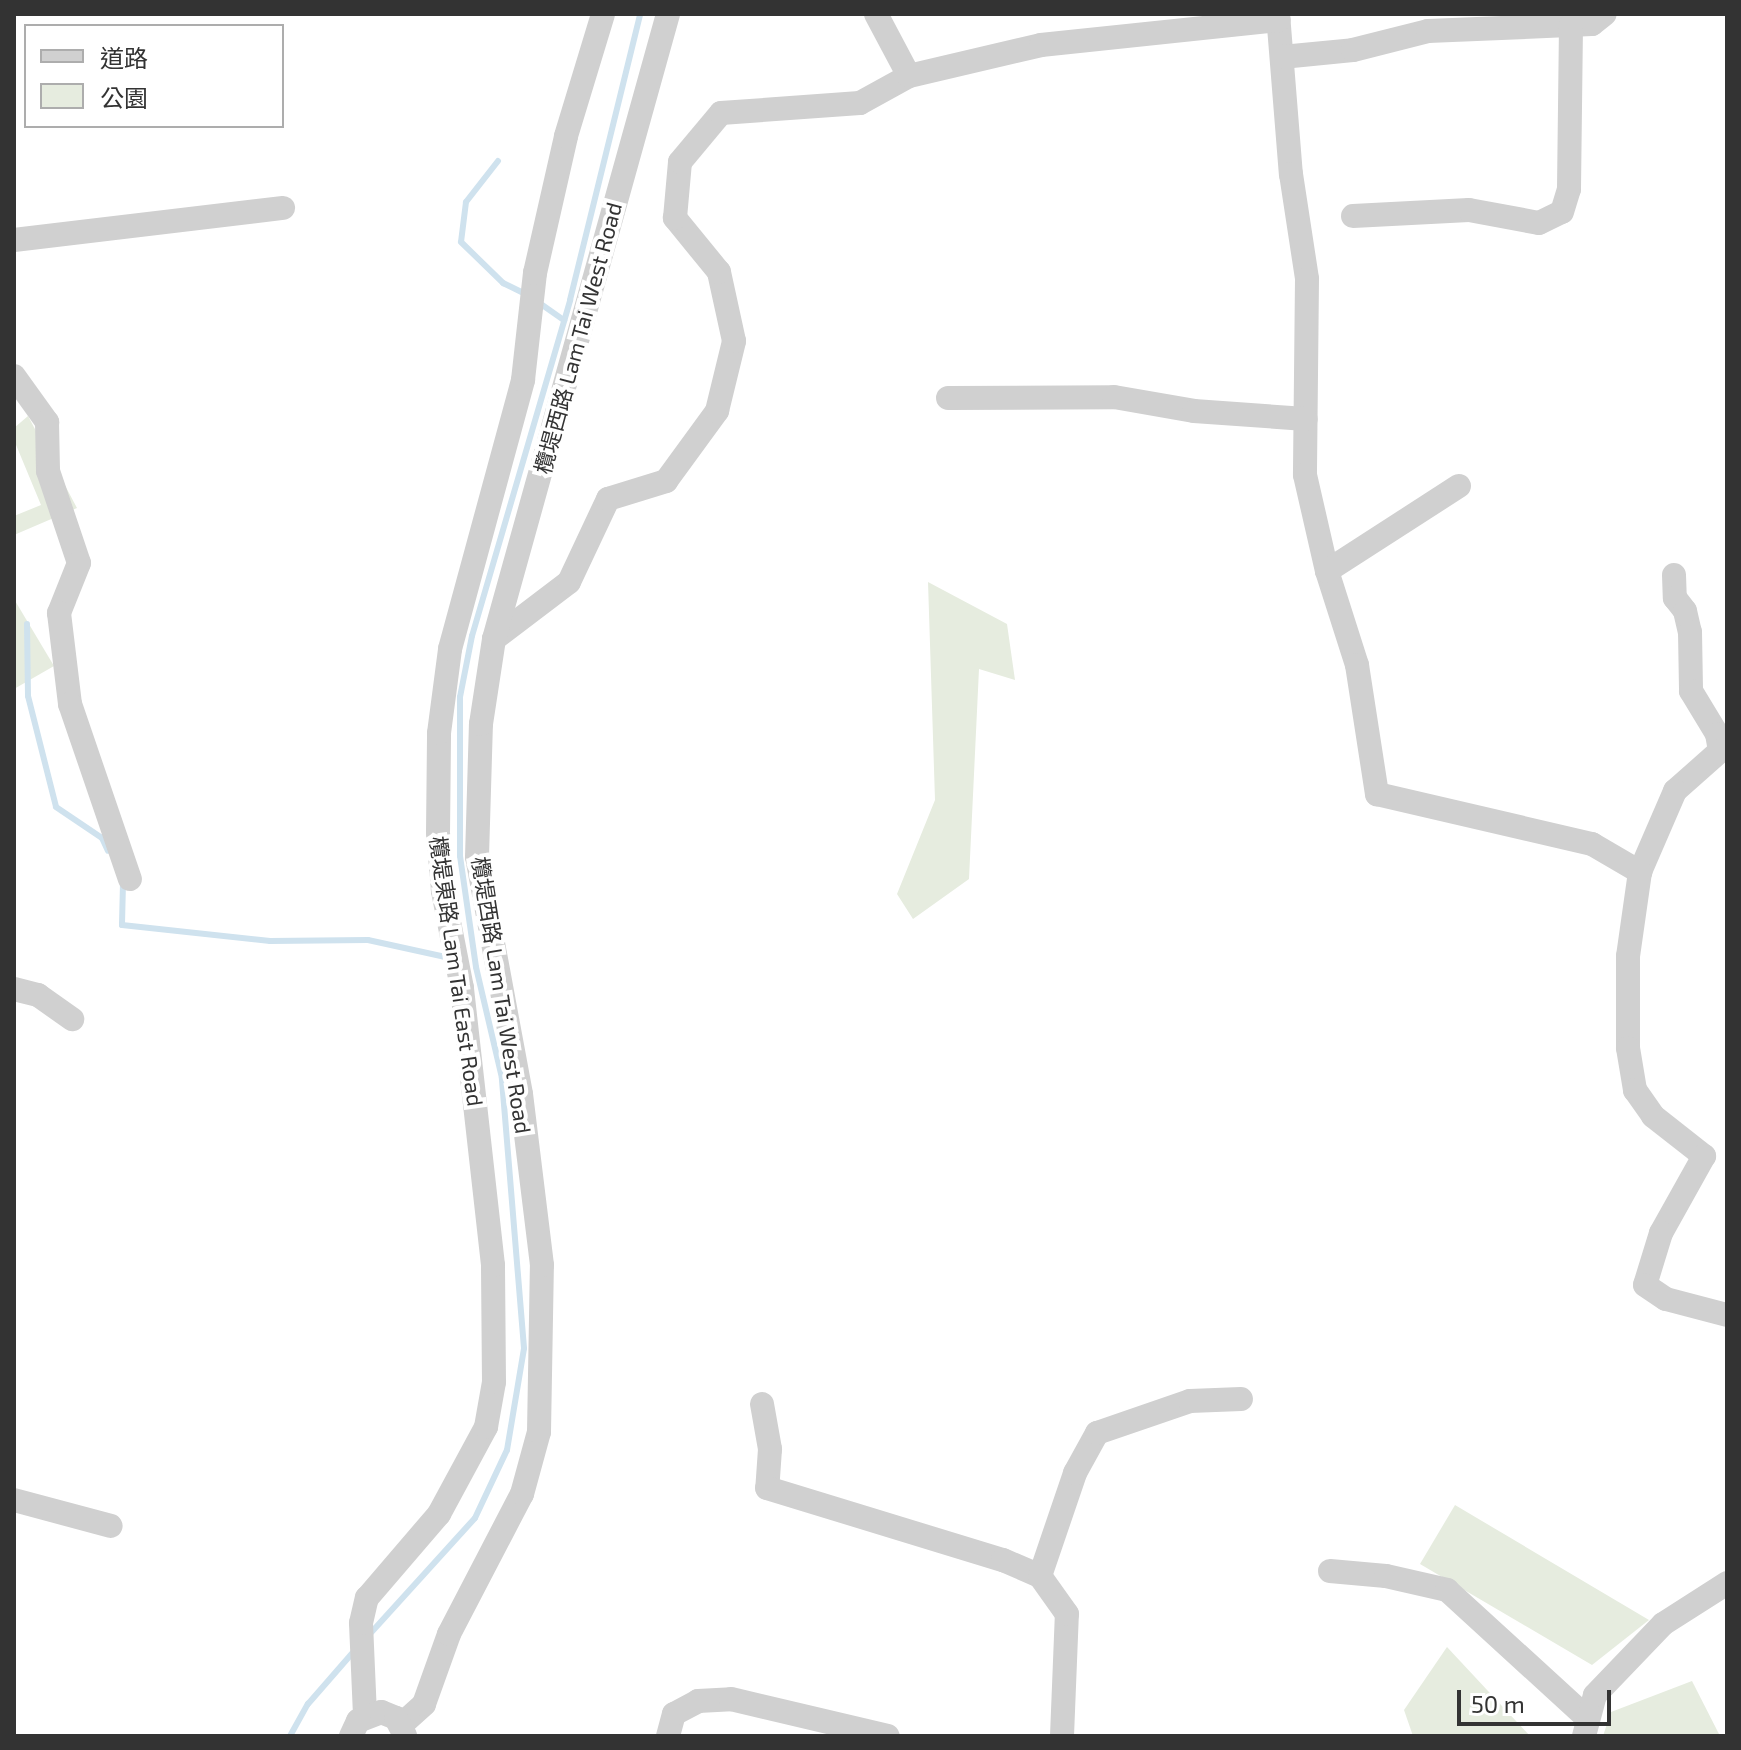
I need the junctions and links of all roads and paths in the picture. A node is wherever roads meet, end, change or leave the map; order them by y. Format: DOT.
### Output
graph roads {
  1 [pos="603,14"];
  2 [pos="668,14"];
  3 [pos="876,14"];
  4 [pos="1605,14"];
  5 [pos="1279,17"];
  6 [pos="1571,25"];
  7 [pos="1282,57"];
  8 [pos="909,76"];
  9 [pos="283,208"];
  10 [pos="1353,216"];
  11 [pos="14,240"];
  12 [pos="14,376"];
  13 [pos="948,398"];
  14 [pos="1306,419"];
  15 [pos="1459,486"];
  16 [pos="1327,571"];
  17 [pos="1674,575"];
  18 [pos="494,639"];
  19 [pos="1640,872"];
  20 [pos="130,879"];
  21 [pos="14,989"];
  22 [pos="72,1019"];
  23 [pos="1727,1315"];
  24 [pos="1241,1399"];
  25 [pos="762,1404"];
  26 [pos="14,1500"];
  27 [pos="111,1526"];
  28 [pos="1330,1571"];
  29 [pos="1040,1576"];
  30 [pos="1727,1583"];
  31 [pos="365,1715"];
  32 [pos="1585,1727"];
  33 [pos="403,1730"];
  34 [pos="351,1736"];
  35 [pos="668,1736"];
  36 [pos="888,1736"];
  37 [pos="1062,1736"];
  1 -- 31 [label="street, 欖堤東路 Lam Tai East Road"];
  2 -- 18 [label="street, 欖堤西路 Lam Tai West Road"];
  3 -- 8 [label="street"];
  4 -- 6 [label="street"];
  5 -- 7 [label="street"];
  5 -- 8 [label="street"];
  6 -- 7 [label="street"];
  6 -- 10 [label="street"];
  7 -- 14 [label="street"];
  8 -- 18 [label="street"];
  9 -- 11 [label="street"];
  12 -- 20 [label="street"];
  13 -- 14 [label="street"];
  14 -- 16 [label="street"];
  15 -- 16 [label="street"];
  16 -- 19 [label="street"];
  17 -- 19 [label="street"];
  18 -- 33 [label="street, 欖堤西路 Lam Tai West Road"];
  19 -- 23 [label="street"];
  21 -- 22 [label="street"];
  24 -- 29 [label="street"];
  25 -- 29 [label="street"];
  26 -- 27 [label="street"];
  28 -- 32 [label="street"];
  29 -- 37 [label="street"];
  30 -- 32 [label="street"];
  31 -- 33 [label="street"];
  31 -- 34 [label="street"];
  35 -- 36 [label="street"];
}
